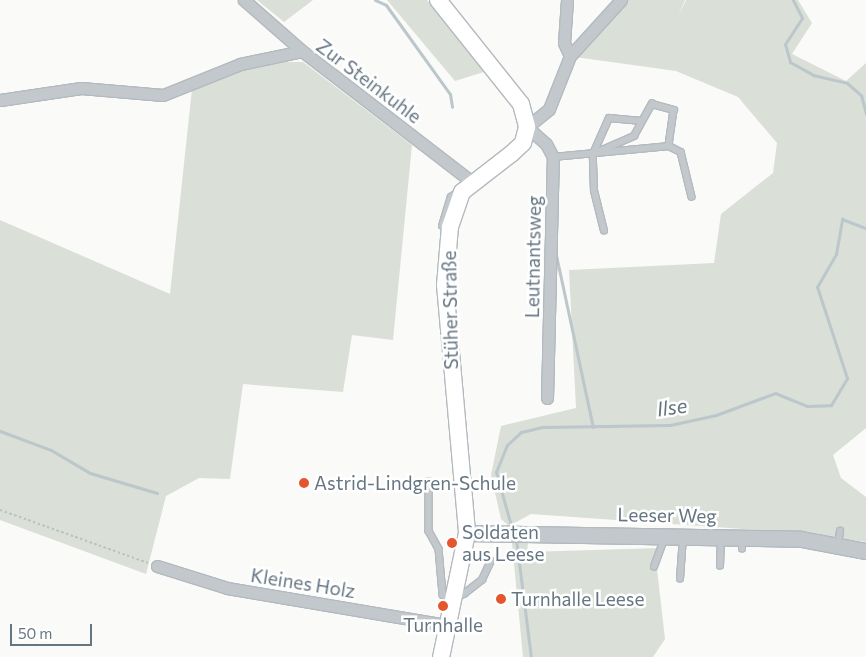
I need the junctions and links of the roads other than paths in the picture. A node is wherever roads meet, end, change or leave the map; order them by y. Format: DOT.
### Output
graph roads {
  1 [pos="244,0"];
  2 [pos="438,0"];
  3 [pos="566,0"];
  4 [pos="620,0"];
  5 [pos="302,51"];
  6 [pos="570,56"];
  7 [pos="0,100"];
  8 [pos="642,121"];
  9 [pos="527,127"];
  10 [pos="669,146"];
  11 [pos="593,154"];
  12 [pos="553,157"];
  13 [pos="466,186"];
  14 [pos="692,197"];
  15 [pos="604,231"];
  16 [pos="547,398"];
  17 [pos="428,481"];
  18 [pos="467,533"];
  19 [pos="665,535"];
  20 [pos="684,535"];
  21 [pos="721,536"];
  22 [pos="866,551"];
  23 [pos="491,560"];
  24 [pos="157,566"];
  25 [pos="720,566"];
  26 [pos="654,567"];
  27 [pos="680,579"];
  28 [pos="452,599"];
  29 [pos="446,625"];
  30 [pos="441,657"];
  1 -- 5 [label="street"];
  2 -- 9 [label="main road"];
  3 -- 6 [label="street"];
  4 -- 6 [label="street"];
  5 -- 7 [label="street, Zur Steinkuhle"];
  5 -- 13 [label="street, Zur Steinkuhle"];
  6 -- 9 [label="street"];
  8 -- 10 [label="lane"];
  8 -- 11 [label="lane"];
  8 -- 11 [label="lane"];
  9 -- 12 [label="street"];
  9 -- 13 [label="main road"];
  10 -- 11 [label="lane"];
  10 -- 14 [label="lane"];
  11 -- 12 [label="lane"];
  11 -- 15 [label="lane"];
  12 -- 16 [label="street, Leutnantsweg"];
  13 -- 18 [label="main road, Stüher Straße"];
  17 -- 28 [label="lane"];
  18 -- 19 [label="street, Leeser Weg"];
  18 -- 28 [label="main road, Stüher Straße"];
  19 -- 20 [label="street, Leeser Weg"];
  19 -- 26 [label="lane"];
  20 -- 21 [label="street, Leeser Weg"];
  20 -- 27 [label="lane"];
  21 -- 22 [label="street, Leeser Weg"];
  21 -- 25 [label="lane"];
  23 -- 28 [label="lane"];
  24 -- 29 [label="street, Kleines Holz"];
  28 -- 29 [label="main road, Stüher Straße"];
  29 -- 30 [label="main road, Stüher Straße"];
}
